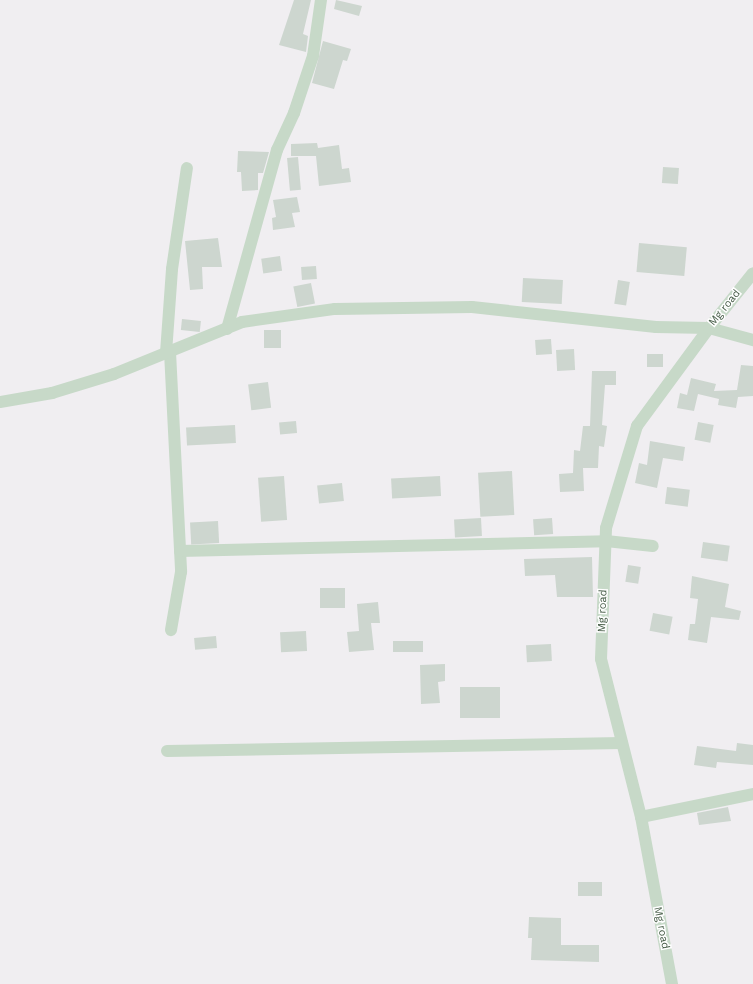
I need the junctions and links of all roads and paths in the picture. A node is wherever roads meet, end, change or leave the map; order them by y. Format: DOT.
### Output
graph roads {
  1 [pos="321,0"];
  2 [pos="187,168"];
  3 [pos="751,278"];
  4 [pos="708,328"];
  5 [pos="227,329"];
  6 [pos="753,340"];
  7 [pos="168,352"];
  8 [pos="0,402"];
  9 [pos="606,540"];
  10 [pos="653,546"];
  11 [pos="180,551"];
  12 [pos="172,630"];
  13 [pos="622,744"];
  14 [pos="167,750"];
  15 [pos="753,794"];
  16 [pos="641,817"];
  17 [pos="672,984"];
  1 -- 5 [label="street"];
  2 -- 7 [label="street"];
  3 -- 4 [label="street, Mg road"];
  4 -- 5 [label="street"];
  4 -- 6 [label="street"];
  4 -- 9 [label="street, Mg road"];
  5 -- 7 [label="street"];
  7 -- 8 [label="street"];
  7 -- 11 [label="street"];
  9 -- 10 [label="street"];
  9 -- 11 [label="street"];
  9 -- 13 [label="street, Mg road"];
  11 -- 12 [label="street"];
  13 -- 14 [label="street"];
  13 -- 16 [label="street, Mg road"];
  15 -- 16 [label="street"];
  16 -- 17 [label="street, Mg road"];
}
